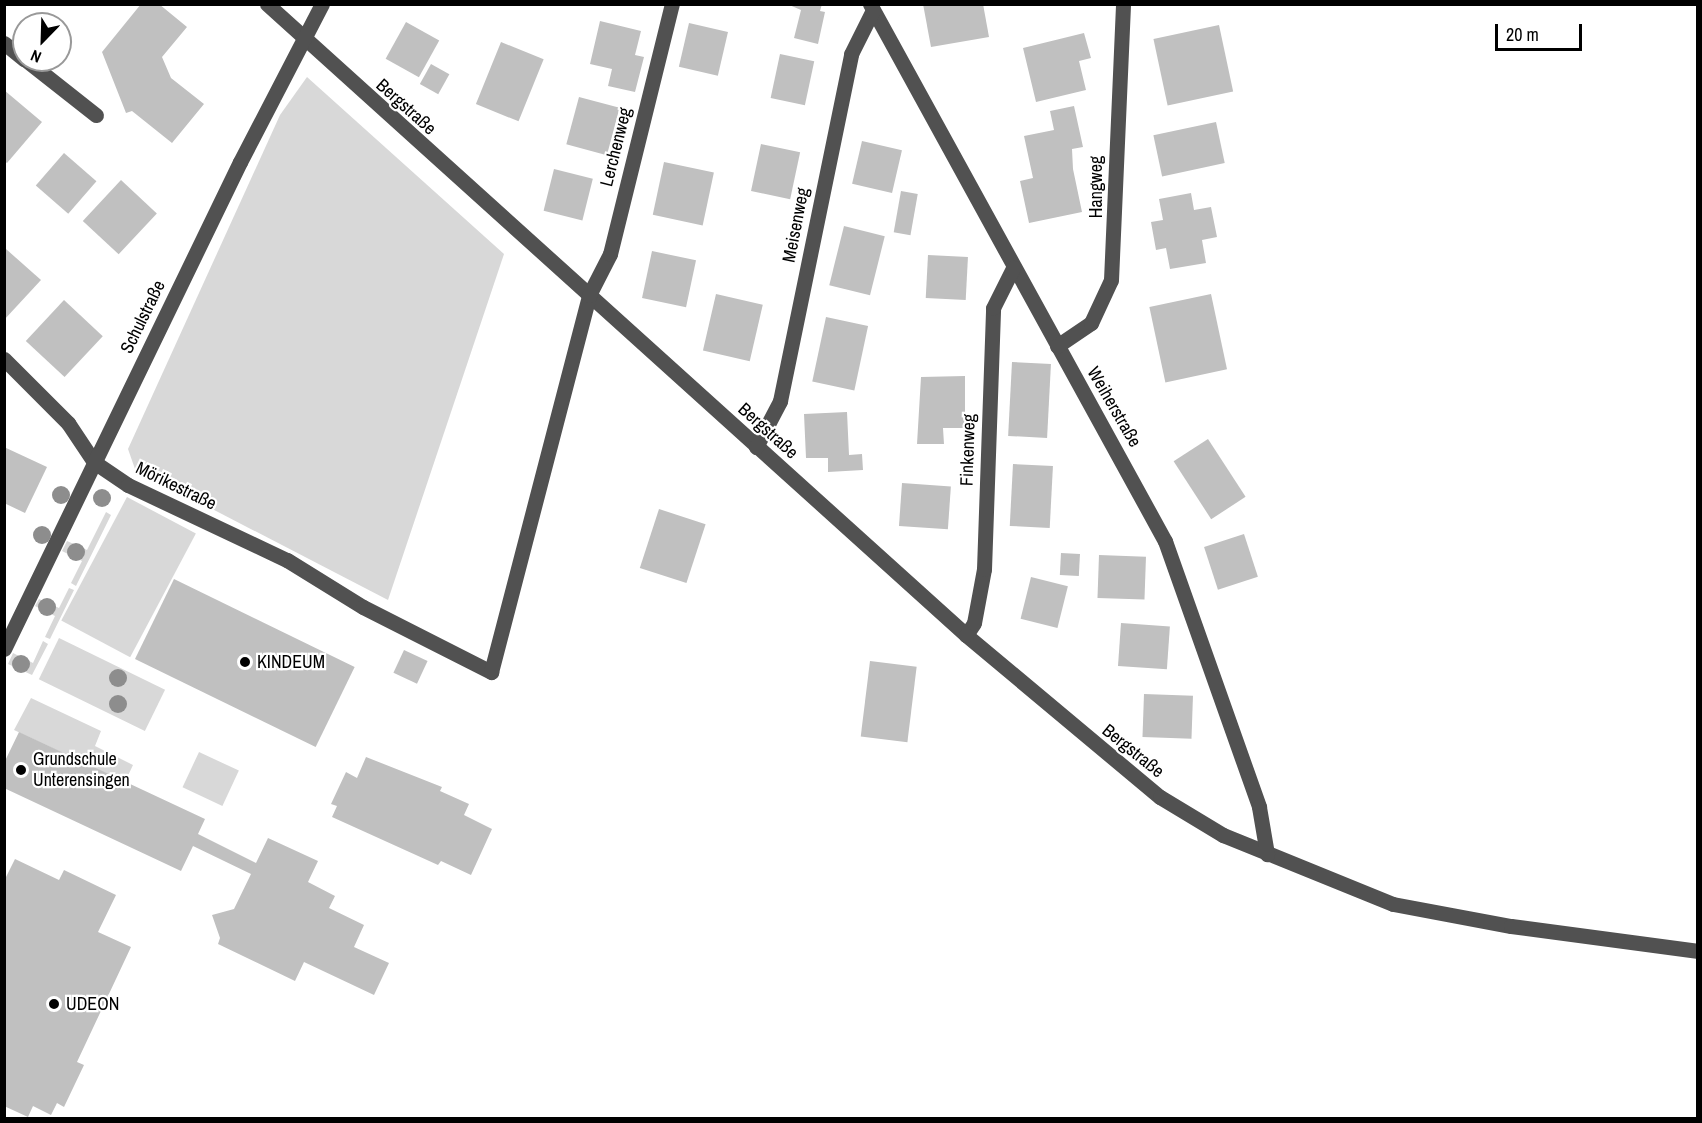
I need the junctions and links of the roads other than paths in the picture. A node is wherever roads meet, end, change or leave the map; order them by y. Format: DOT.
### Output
graph roads {
  1 [pos="267,4"];
  2 [pos="322,4"];
  3 [pos="672,4"];
  4 [pos="1123,4"];
  5 [pos="872,7"];
  6 [pos="303,40"];
  7 [pos="41,72"];
  8 [pos="96,115"];
  9 [pos="1013,268"];
  10 [pos="589,296"];
  11 [pos="1057,346"];
  12 [pos="4,359"];
  13 [pos="756,447"];
  14 [pos="94,462"];
  15 [pos="363,607"];
  16 [pos="966,635"];
  17 [pos="4,649"];
  18 [pos="1267,854"];
  19 [pos="1698,951"];
  1 -- 6 [label="street, Bergstraße"];
  2 -- 6 [label="street, Schulstraße"];
  3 -- 10 [label="street, Lerchenweg"];
  4 -- 11 [label="street, Hangweg"];
  5 -- 9 [label="street, Weiherstraße"];
  5 -- 13 [label="street, Meisenweg"];
  6 -- 10 [label="street, Bergstraße"];
  6 -- 14 [label="street, Schulstraße"];
  7 -- 8 [label="street"];
  9 -- 11 [label="street, Weiherstraße"];
  9 -- 16 [label="street, Finkenweg"];
  10 -- 13 [label="street, Bergstraße"];
  10 -- 15 [label="street, Lerchenweg"];
  11 -- 18 [label="street, Weiherstraße"];
  12 -- 14 [label="street, Mörikestraße"];
  13 -- 16 [label="street, Bergstraße"];
  14 -- 15 [label="street, Mörikestraße"];
  14 -- 17 [label="street, Schulstraße"];
  16 -- 18 [label="street, Bergstraße"];
  18 -- 19 [label="street, Bergstraße"];
}
